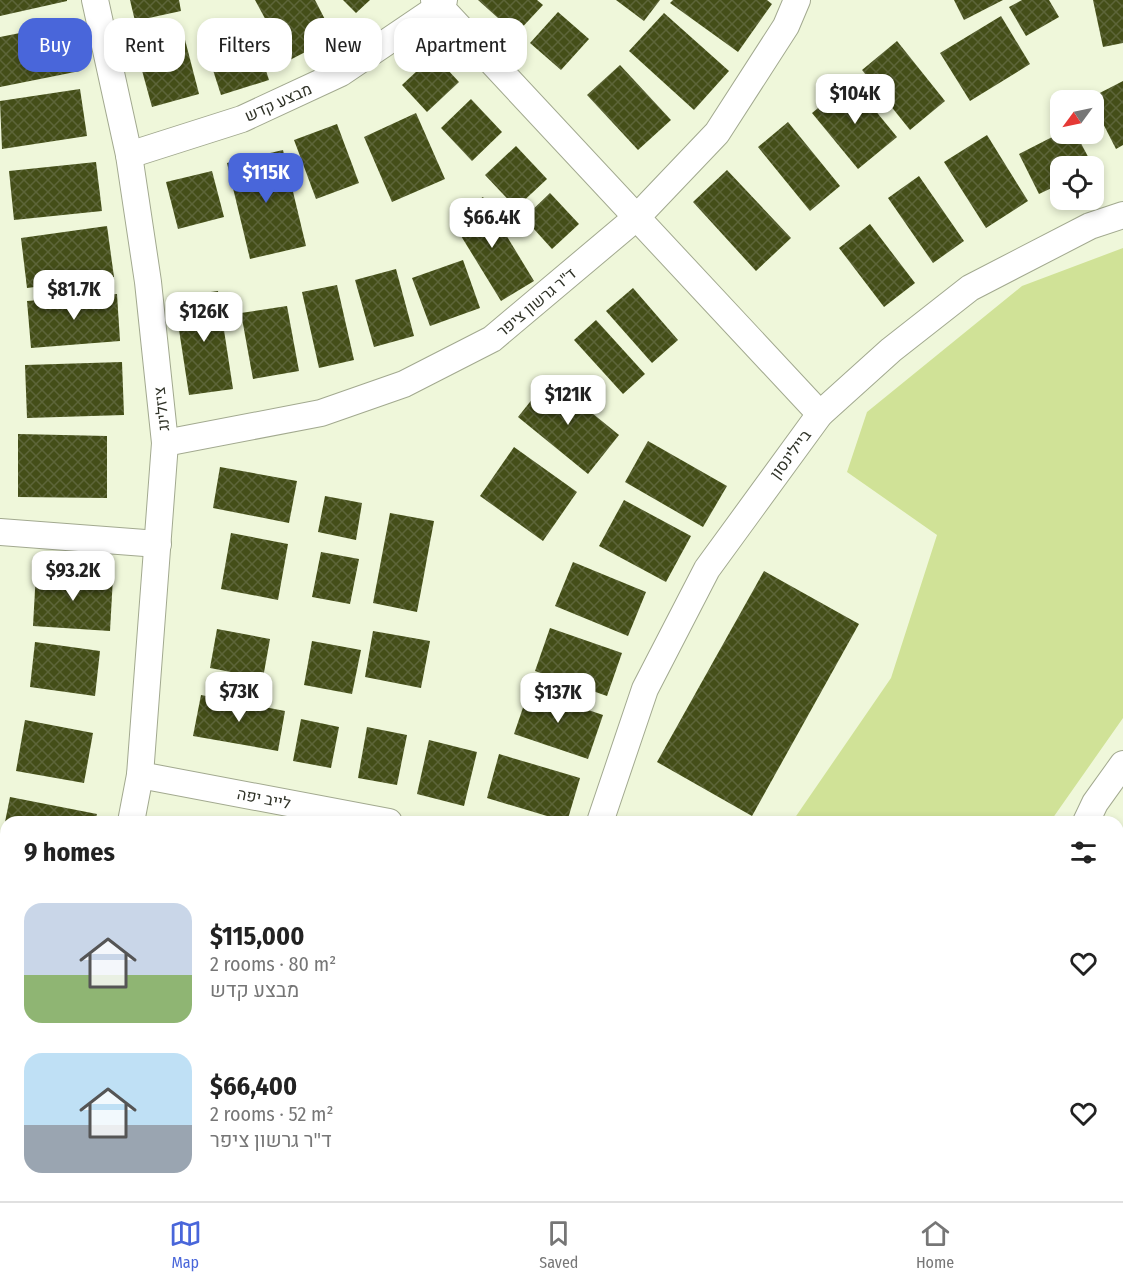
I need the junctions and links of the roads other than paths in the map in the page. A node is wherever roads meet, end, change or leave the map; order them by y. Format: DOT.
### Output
graph roads {
  1 [pos="94,0"];
  2 [pos="797,0"];
  3 [pos="439,2"];
  4 [pos="129,155"];
  5 [pos="1123,215"];
  6 [pos="637,217"];
  7 [pos="820,414"];
  8 [pos="165,443"];
  9 [pos="0,532"];
  10 [pos="158,544"];
  11 [pos="1123,764"];
  12 [pos="140,775"];
  13 [pos="131,816"];
  14 [pos="356,816"];
  15 [pos="602,816"];
  16 [pos="1089,816"];
  1 -- 4 [label="street, ציזלינג"];
  2 -- 6 [label="street, ד\"ר גרשון ציפר"];
  3 -- 4 [label="street, מבצע קדש"];
  3 -- 6 [label="street"];
  4 -- 8 [label="street, ציזלינג"];
  5 -- 7 [label="street, ביילינסון"];
  6 -- 7 [label="street"];
  6 -- 8 [label="street, ד\"ר גרשון ציפר"];
  7 -- 15 [label="street, ביילינסון"];
  8 -- 10 [label="street, ציזלינג"];
  9 -- 10 [label="street"];
  10 -- 12 [label="street, ציזלינג"];
  11 -- 16 [label="street"];
  12 -- 13 [label="street, ציזלינג"];
  12 -- 14 [label="street, לייב יפה"];
}
